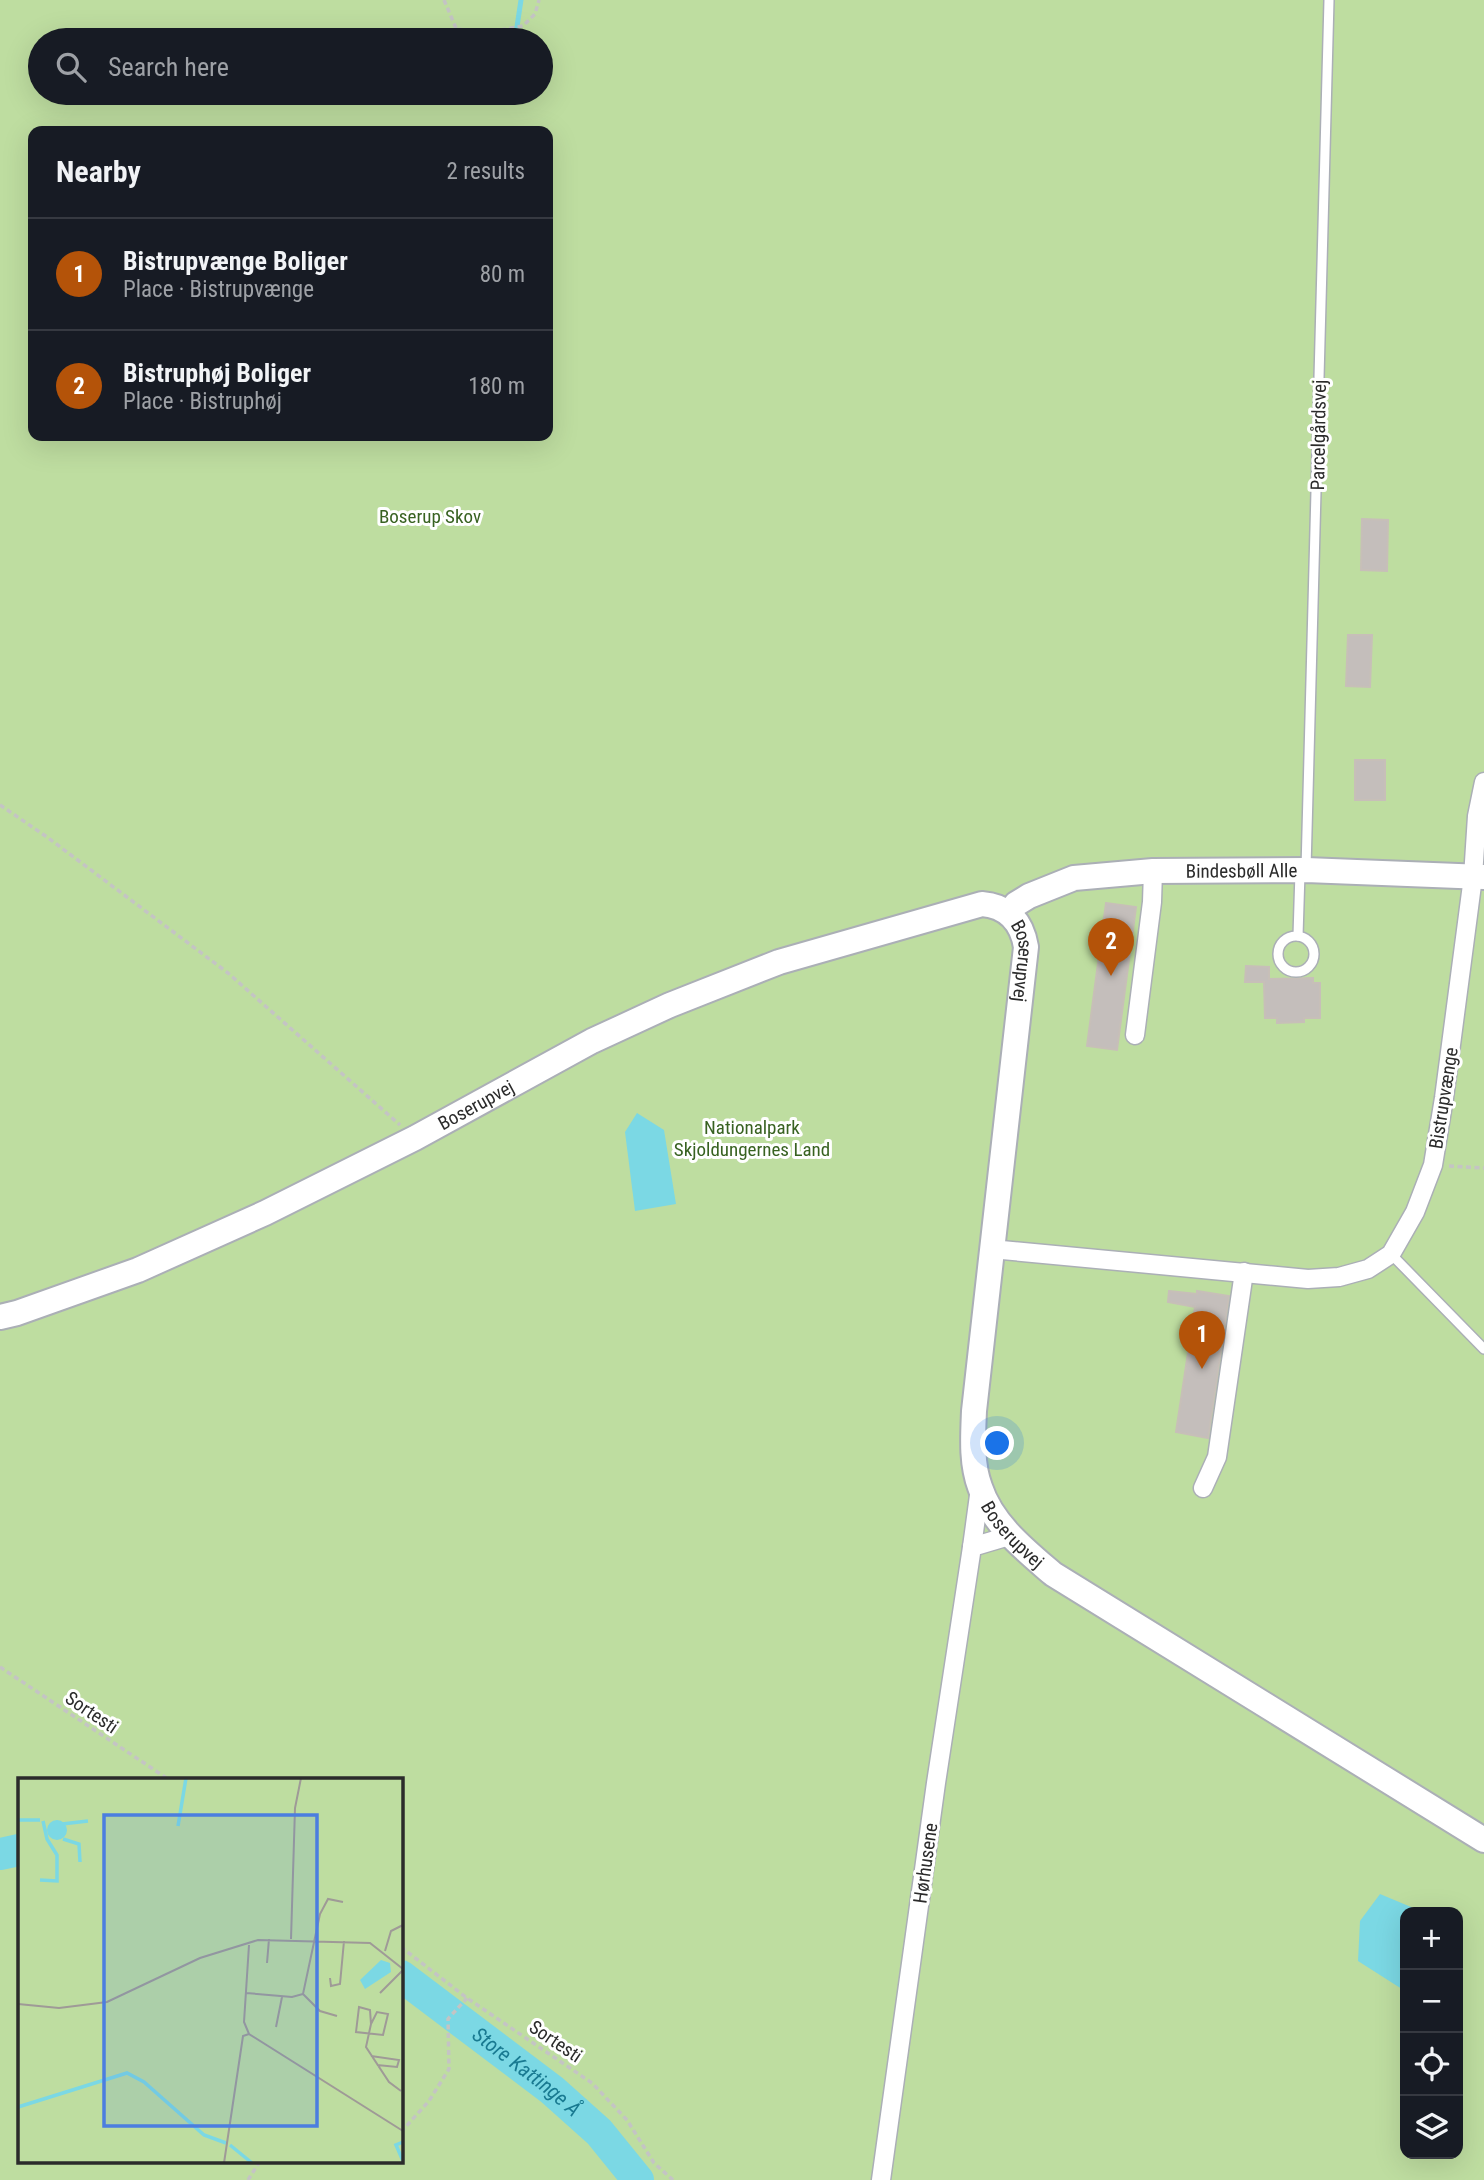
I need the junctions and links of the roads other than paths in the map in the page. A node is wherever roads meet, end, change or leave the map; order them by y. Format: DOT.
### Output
graph roads {
  1 [pos="1329,0"];
  2 [pos="1484,782"];
  3 [pos="1303,870"];
  4 [pos="1153,871"];
  5 [pos="1479,877"];
  6 [pos="1009,913"];
  7 [pos="1298,936"];
  8 [pos="1135,1035"];
  9 [pos="991,1249"];
  10 [pos="1391,1254"];
  11 [pos="1244,1272"];
  12 [pos="0,1317"];
  13 [pos="1484,1349"];
  14 [pos="980,1488"];
  15 [pos="1203,1488"];
  16 [pos="1009,1536"];
  17 [pos="972,1547"];
  18 [pos="1484,1840"];
  19 [pos="881,2180"];
  1 -- 3 [label="lane, Parcelgårdsvej"];
  2 -- 5 [label="street, Bistrupvænge"];
  3 -- 4 [label="street, Bindesbøll Alle"];
  3 -- 5 [label="street, Bindesbøll Alle"];
  3 -- 7 [label="lane, Parcelgårdsvej"];
  4 -- 6 [label="street, Bindesbøll Alle"];
  4 -- 8 [label="street"];
  5 -- 10 [label="street, Bistrupvænge"];
  6 -- 9 [label="street, Boserupvej"];
  6 -- 12 [label="street, Boserupvej"];
  7 -- 7 [label="lane"];
  9 -- 11 [label="street"];
  9 -- 14 [label="street, Boserupvej"];
  10 -- 11 [label="street"];
  10 -- 13 [label="lane"];
  11 -- 15 [label="street"];
  14 -- 16 [label="street, Boserupvej"];
  14 -- 17 [label="street, Hørhusene"];
  16 -- 17 [label="street"];
  16 -- 18 [label="street, Boserupvej"];
  17 -- 19 [label="street, Hørhusene"];
}
